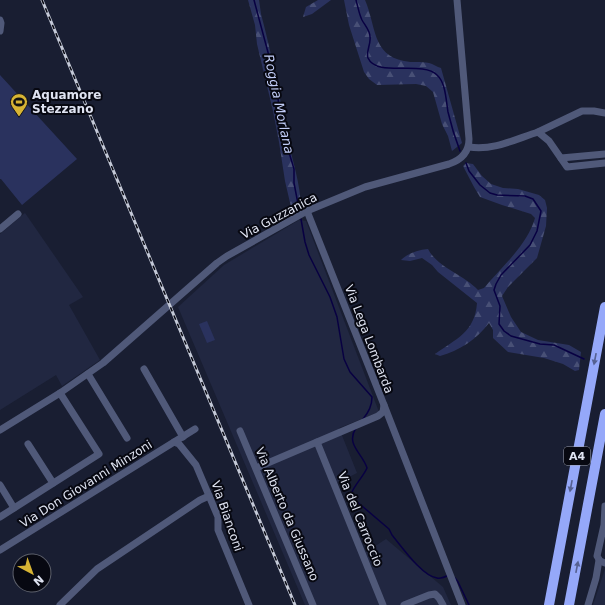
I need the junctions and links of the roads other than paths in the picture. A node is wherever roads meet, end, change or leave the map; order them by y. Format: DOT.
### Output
graph roads {
  1 [pos="457,0"];
  2 [pos="0,20"];
  3 [pos="0,31"];
  4 [pos="605,114"];
  5 [pos="538,132"];
  6 [pos="469,147"];
  7 [pos="605,154"];
  8 [pos="561,158"];
  9 [pos="605,163"];
  10 [pos="307,211"];
  11 [pos="18,214"];
  12 [pos="0,229"];
  13 [pos="605,306"];
  14 [pos="144,369"];
  15 [pos="88,374"];
  16 [pos="60,393"];
  17 [pos="384,405"];
  18 [pos="605,414"];
  19 [pos="195,429"];
  20 [pos="0,430"];
  21 [pos="240,431"];
  22 [pos="183,437"];
  23 [pos="127,438"];
  24 [pos="174,442"];
  25 [pos="317,442"];
  26 [pos="28,444"];
  27 [pos="256,468"];
  28 [pos="53,483"];
  29 [pos="0,485"];
  30 [pos="209,496"];
  31 [pos="605,506"];
  32 [pos="14,508"];
  33 [pos="0,517"];
  34 [pos="604,528"];
  35 [pos="602,549"];
  36 [pos="0,550"];
  37 [pos="603,562"];
  38 [pos="60,605"];
  39 [pos="249,605"];
  40 [pos="313,605"];
  41 [pos="383,605"];
  42 [pos="404,605"];
  43 [pos="443,605"];
  44 [pos="462,605"];
  45 [pos="549,605"];
  46 [pos="569,605"];
  47 [pos="588,605"];
  1 -- 6 [label="street"];
  2 -- 3 [label="street"];
  4 -- 5 [label="street"];
  5 -- 6 [label="street"];
  5 -- 8 [label="street"];
  6 -- 10 [label="street, Via Guzzanica"];
  7 -- 8 [label="street"];
  8 -- 9 [label="street"];
  10 -- 15 [label="street, Via Guzzanica"];
  10 -- 17 [label="street, Via Lega Lombarda"];
  11 -- 12 [label="street"];
  13 -- 45 [label="highway, A4, one-way"];
  14 -- 22 [label="street"];
  15 -- 16 [label="street, Via Guzzanica"];
  15 -- 23 [label="street"];
  16 -- 20 [label="street, Via Guzzanica"];
  16 -- 28 [label="street"];
  17 -- 25 [label="street, Via Lega Lombarda"];
  17 -- 44 [label="street"];
  46 -- 18 [label="highway, A4, one-way"];
  19 -- 22 [label="street, Via Don Giovanni Minzoni"];
  21 -- 27 [label="street, Via Alberto da Giussano"];
  22 -- 24 [label="street, Via Don Giovanni Minzoni"];
  24 -- 30 [label="street, Via Bianconi"];
  24 -- 36 [label="street, Via Don Giovanni Minzoni"];
  25 -- 27 [label="street, Via Lega Lombarda"];
  25 -- 41 [label="street, Via del Carroccio"];
  26 -- 28 [label="street"];
  27 -- 40 [label="street, Via Alberto da Giussano"];
  28 -- 32 [label="street"];
  29 -- 32 [label="street"];
  30 -- 38 [label="street"];
  30 -- 39 [label="street, Via Bianconi"];
  31 -- 34 [label="street"];
  32 -- 33 [label="street"];
  34 -- 35 [label="street"];
  35 -- 37 [label="street"];
  37 -- 47 [label="street"];
  42 -- 43 [label="street"];
}
